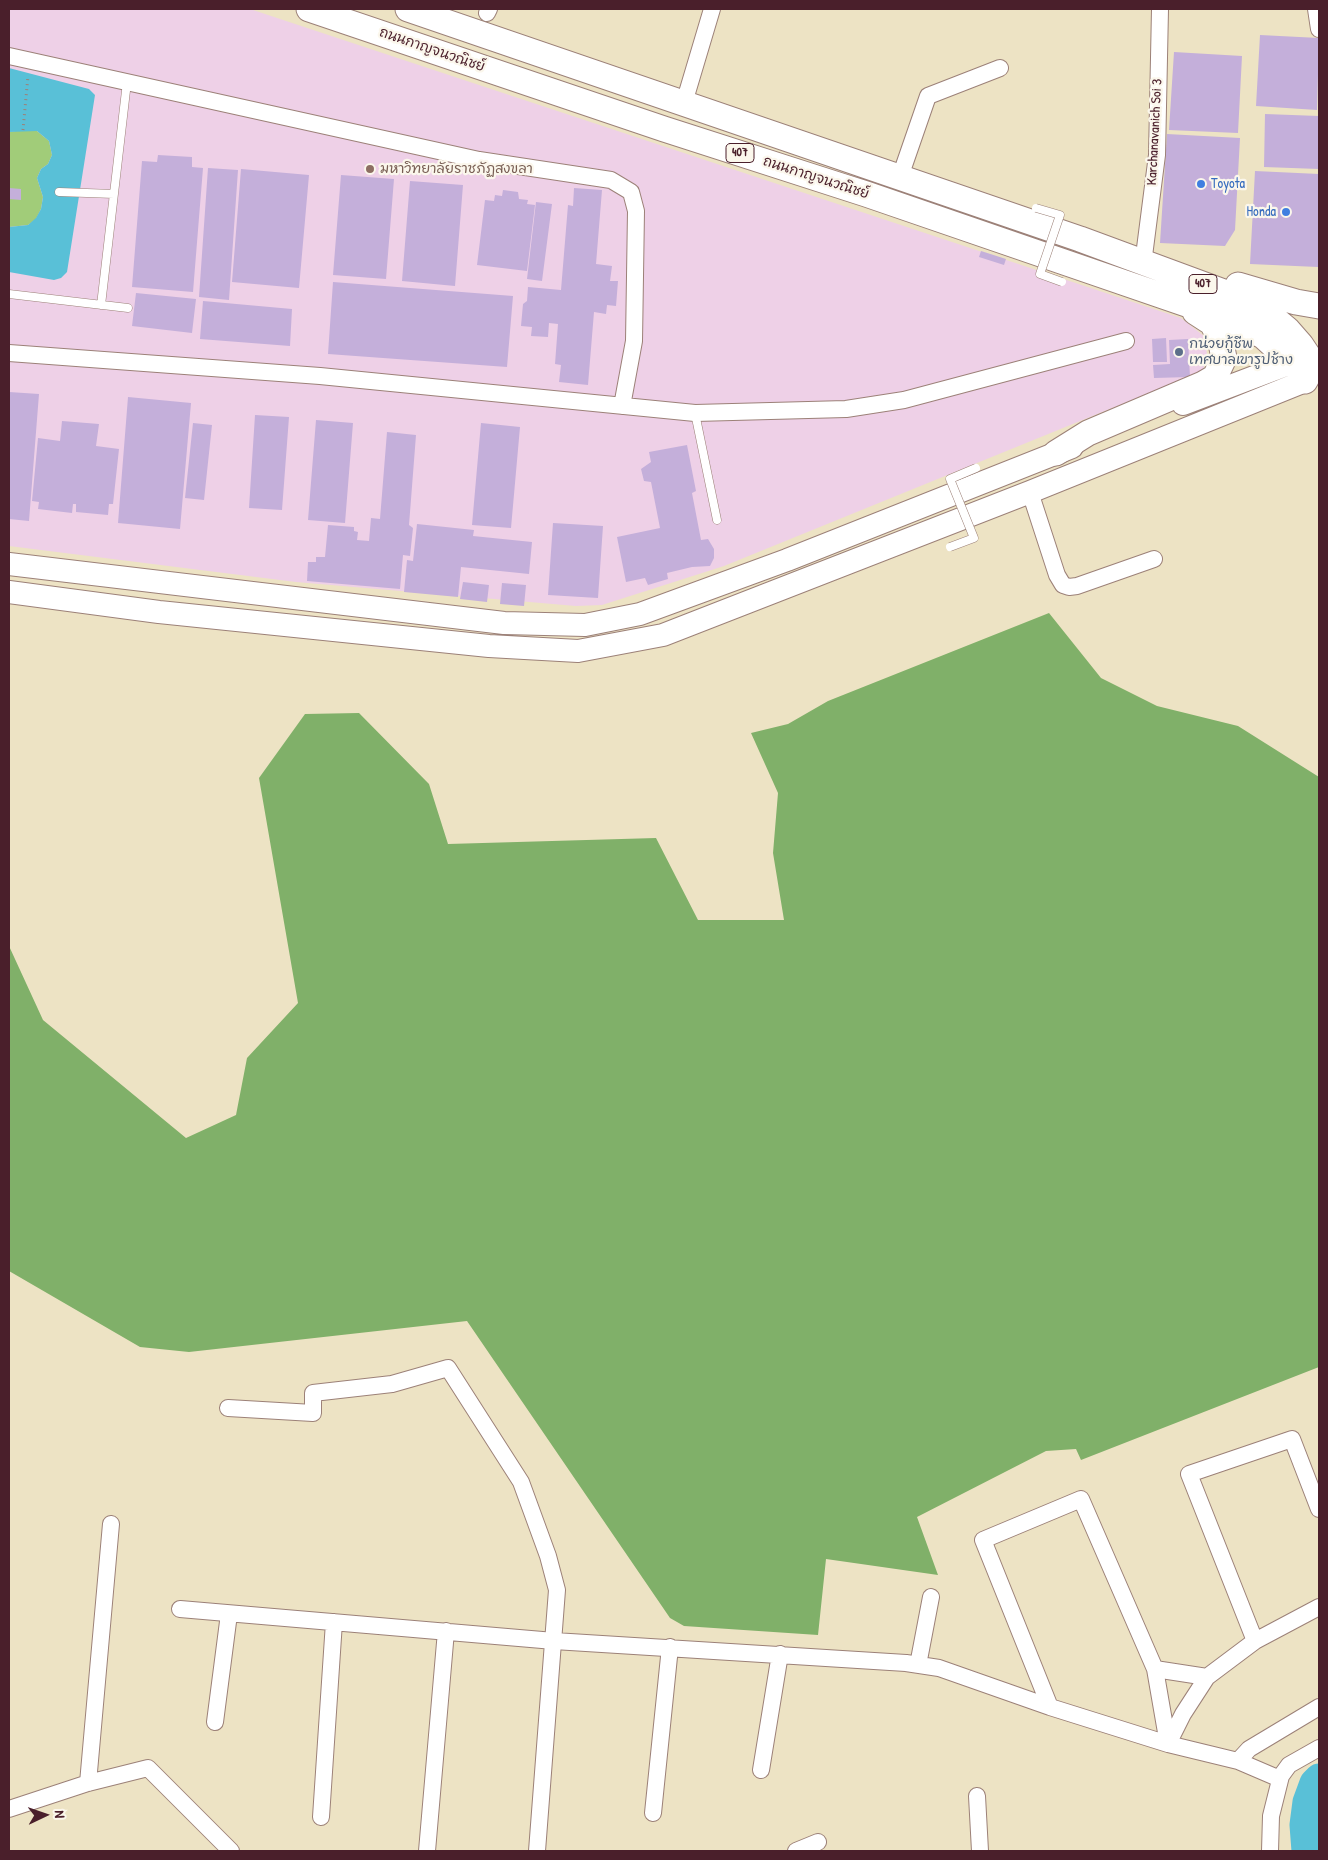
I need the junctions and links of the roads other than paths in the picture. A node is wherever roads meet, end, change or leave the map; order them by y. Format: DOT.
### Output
graph roads {
  1 [pos="309,9"];
  2 [pos="408,9"];
  3 [pos="712,9"];
  4 [pos="1160,9"];
  5 [pos="1316,9"];
  6 [pos="1319,29"];
  7 [pos="9,56"];
  8 [pos="1000,68"];
  9 [pos="127,82"];
  10 [pos="684,103"];
  11 [pos="900,177"];
  12 [pos="59,192"];
  13 [pos="114,194"];
  14 [pos="1036,208"];
  15 [pos="1080,239"];
  16 [pos="1144,256"];
  17 [pos="1062,282"];
  18 [pos="9,294"];
  19 [pos="1171,300"];
  20 [pos="101,305"];
  21 [pos="1319,306"];
  22 [pos="128,308"];
  23 [pos="1126,341"];
  24 [pos="9,353"];
  25 [pos="1311,367"];
  26 [pos="622,406"];
  27 [pos="695,413"];
  28 [pos="1056,453"];
  29 [pos="976,468"];
  30 [pos="1030,492"];
  31 [pos="717,520"];
  32 [pos="950,547"];
  33 [pos="1154,560"];
  34 [pos="9,564"];
  35 [pos="9,592"];
  36 [pos="228,1408"];
  37 [pos="1319,1509"];
  38 [pos="111,1524"];
  39 [pos="931,1597"];
  40 [pos="1319,1607"];
  41 [pos="180,1609"];
  42 [pos="229,1614"];
  43 [pos="334,1622"];
  44 [pos="446,1631"];
  45 [pos="554,1641"];
  46 [pos="1255,1641"];
  47 [pos="670,1647"];
  48 [pos="780,1654"];
  49 [pos="918,1665"];
  50 [pos="1155,1669"];
  51 [pos="1208,1677"];
  52 [pos="1050,1707"];
  53 [pos="1319,1707"];
  54 [pos="215,1722"];
  55 [pos="1168,1744"];
  56 [pos="1319,1748"];
  57 [pos="1238,1761"];
  58 [pos="761,1770"];
  59 [pos="1280,1779"];
  60 [pos="88,1783"];
  61 [pos="977,1796"];
  62 [pos="9,1809"];
  63 [pos="654,1813"];
  64 [pos="321,1817"];
  65 [pos="818,1842"];
  66 [pos="231,1851"];
  67 [pos="427,1851"];
  68 [pos="537,1851"];
  69 [pos="796,1851"];
  70 [pos="980,1851"];
  71 [pos="1270,1851"];
  1 -- 19 [label="main road, ถนนกาญจนวณิชย์ / 407"];
  2 -- 10 [label="main road, ถนนกาญจนวณิชย์ / 407"];
  3 -- 10 [label="street"];
  4 -- 16 [label="street, Karchanavanich Soi 3"];
  5 -- 6 [label="street"];
  7 -- 9 [label="street"];
  8 -- 11 [label="street"];
  9 -- 13 [label="lane"];
  9 -- 26 [label="street"];
  10 -- 11 [label="main road, ถนนกาญจนวณิชย์ / 407"];
  11 -- 15 [label="main road, ถนนกาญจนวณิชย์ / 407"];
  12 -- 13 [label="lane"];
  13 -- 20 [label="lane"];
  14 -- 17 [label="lane, bridge"];
  15 -- 16 [label="main road"];
  15 -- 25 [label="main road, ถนนกาญจนวณิชย์ / 407"];
  16 -- 21 [label="main road"];
  18 -- 20 [label="lane"];
  19 -- 25 [label="main road, ถนนกาญจนวณิชย์ / 407"];
  19 -- 28 [label="main road"];
  20 -- 22 [label="lane"];
  23 -- 27 [label="street"];
  24 -- 26 [label="street"];
  25 -- 28 [label="main road"];
  25 -- 30 [label="main road"];
  26 -- 27 [label="street"];
  27 -- 31 [label="lane"];
  28 -- 34 [label="main road"];
  29 -- 32 [label="lane, bridge"];
  30 -- 33 [label="street"];
  30 -- 35 [label="main road"];
  36 -- 45 [label="street"];
  37 -- 46 [label="street"];
  38 -- 60 [label="street"];
  39 -- 49 [label="street"];
  40 -- 46 [label="street"];
  41 -- 42 [label="street"];
  42 -- 43 [label="street"];
  42 -- 54 [label="street"];
  43 -- 44 [label="street"];
  43 -- 64 [label="street"];
  44 -- 45 [label="street"];
  44 -- 67 [label="street"];
  45 -- 47 [label="street"];
  45 -- 68 [label="street"];
  46 -- 51 [label="street"];
  47 -- 48 [label="street"];
  47 -- 63 [label="street"];
  48 -- 49 [label="street"];
  48 -- 58 [label="street"];
  49 -- 52 [label="street"];
  50 -- 51 [label="street"];
  50 -- 52 [label="street"];
  50 -- 55 [label="street"];
  51 -- 55 [label="street"];
  52 -- 55 [label="street"];
  53 -- 57 [label="street"];
  55 -- 57 [label="street"];
  56 -- 59 [label="street"];
  57 -- 59 [label="street"];
  59 -- 71 [label="street"];
  60 -- 62 [label="street"];
  60 -- 66 [label="street"];
  61 -- 70 [label="street"];
  65 -- 69 [label="street"];
}
